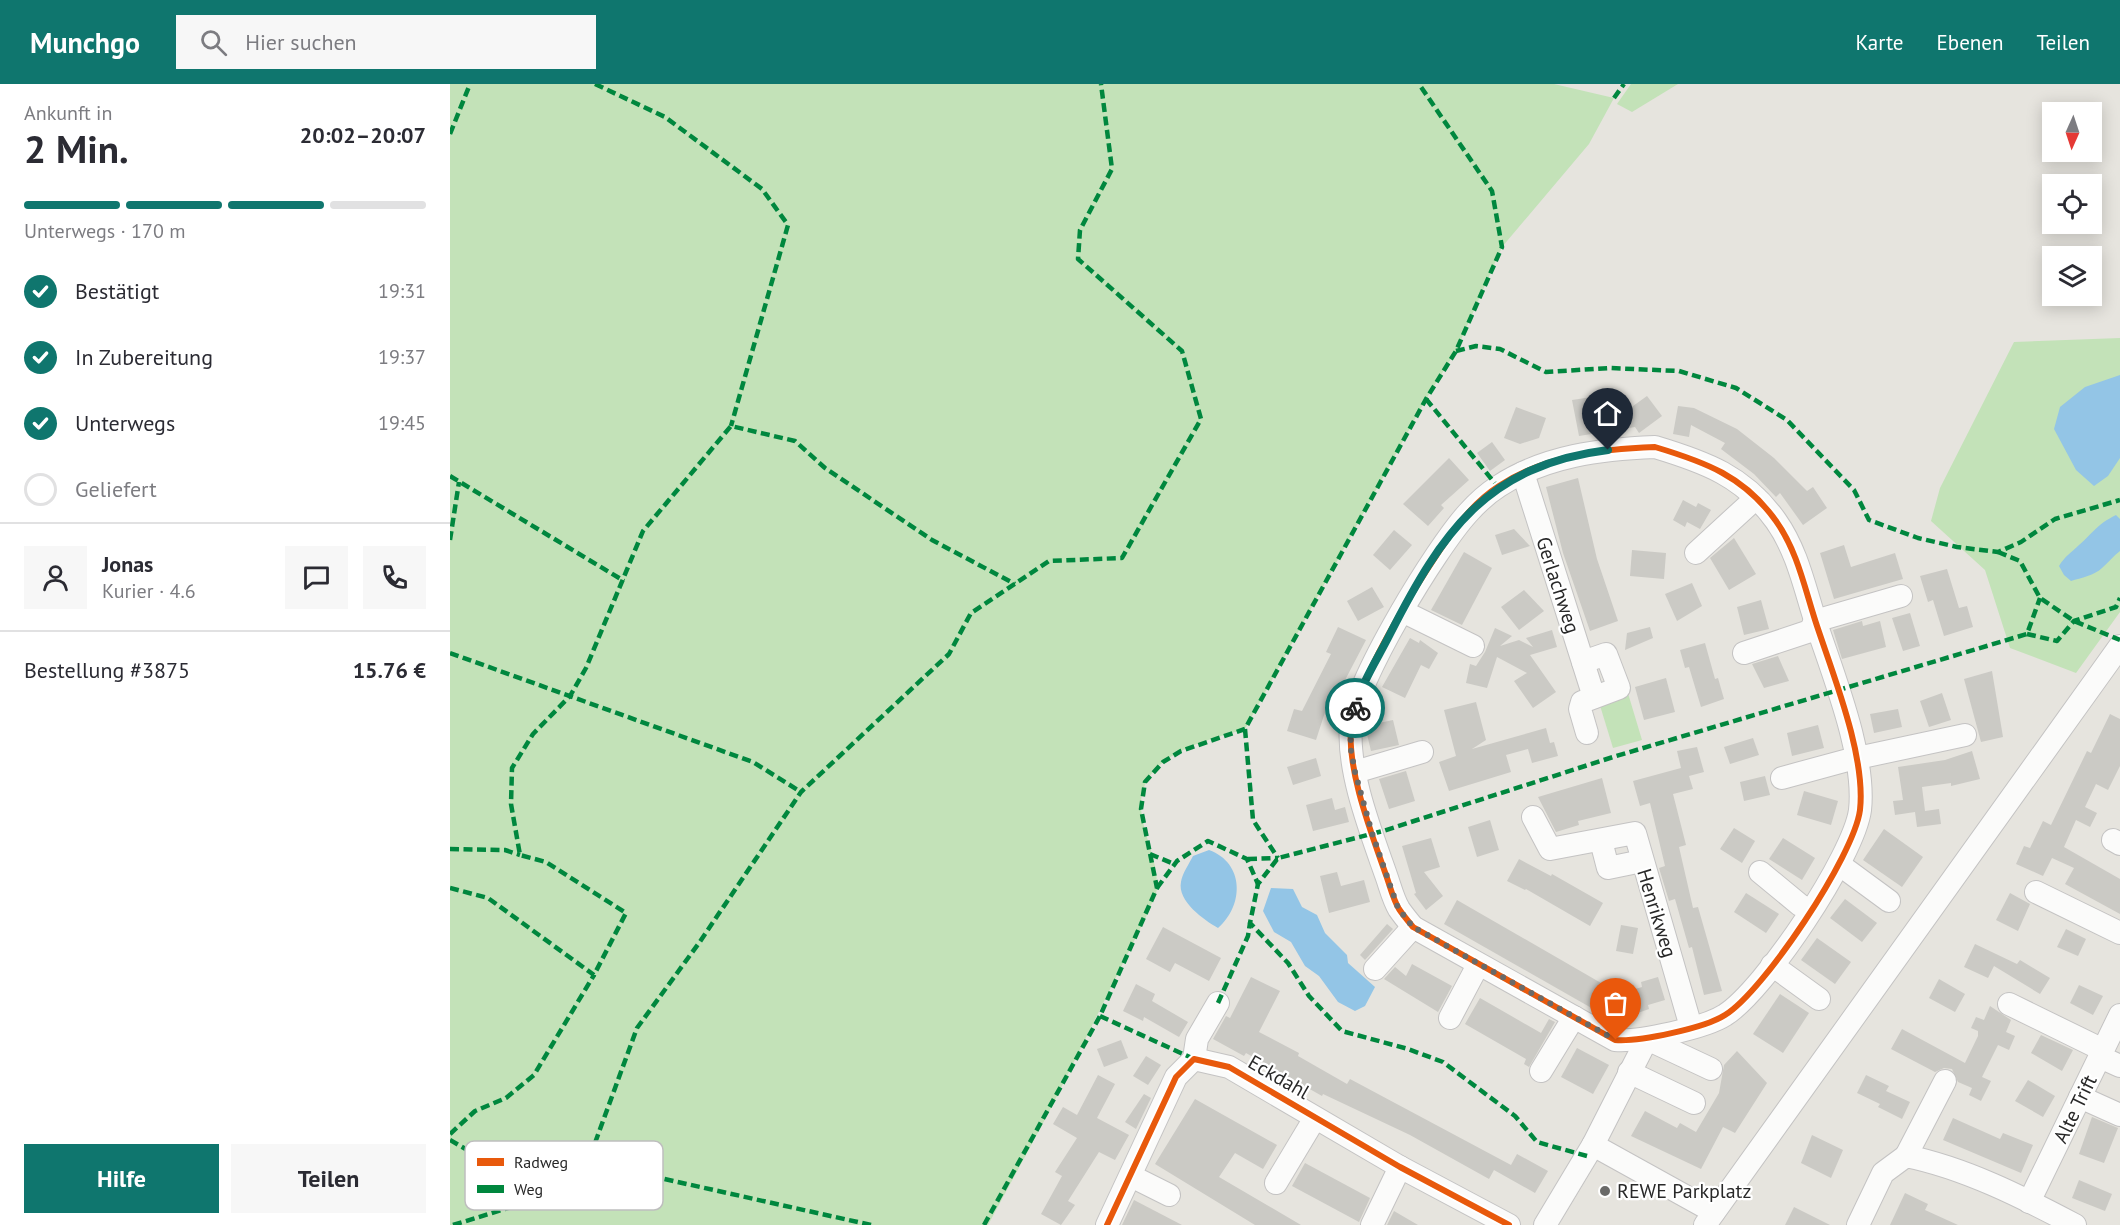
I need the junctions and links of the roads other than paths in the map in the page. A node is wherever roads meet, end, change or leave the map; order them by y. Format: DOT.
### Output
graph roads {
  1 [pos="1523,473"];
  2 [pos="1756,498"];
  3 [pos="1696,554"];
  4 [pos="1901,596"];
  5 [pos="1402,611"];
  6 [pos="1815,621"];
  7 [pos="1473,646"];
  8 [pos="2120,646"];
  9 [pos="1744,653"];
  10 [pos="1587,733"];
  11 [pos="1965,735"];
  12 [pos="1422,752"];
  13 [pos="1856,758"];
  14 [pos="1355,772"];
  15 [pos="1782,778"];
  16 [pos="1533,817"];
  17 [pos="1840,865"];
  18 [pos="1760,872"];
  19 [pos="2036,892"];
  20 [pos="1889,901"];
  21 [pos="1810,910"];
  22 [pos="1413,927"];
  23 [pos="2120,933"];
  24 [pos="1478,965"];
  25 [pos="1772,965"];
  26 [pos="1375,969"];
  27 [pos="1819,999"];
  28 [pos="1218,1003"];
  29 [pos="2009,1004"];
  30 [pos="2120,1015"];
  31 [pos="1574,1017"];
  32 [pos="1450,1018"];
  33 [pos="1691,1027"];
  34 [pos="1647,1039"];
  35 [pos="2108,1058"];
  36 [pos="1194,1059"];
  37 [pos="1711,1069"];
  38 [pos="1541,1071"];
  39 [pos="1629,1071"];
  40 [pos="1945,1081"];
  41 [pos="2080,1097"];
  42 [pos="1694,1103"];
  43 [pos="2120,1115"];
  44 [pos="1315,1118"];
  45 [pos="1593,1144"];
  46 [pos="1906,1156"];
  47 [pos="1400,1167"];
  48 [pos="1131,1176"];
  49 [pos="1276,1184"];
  50 [pos="1169,1195"];
  51 [pos="2037,1212"];
  52 [pos="1710,1219"];
  53 [pos="1107,1225"];
  54 [pos="1372,1225"];
  55 [pos="1509,1225"];
  56 [pos="1545,1225"];
  57 [pos="1858,1225"];
  58 [pos="2075,1225"];
  1 -- 2 [label="street"];
  1 -- 5 [label="street"];
  1 -- 10 [label="street, Gerlachweg"];
  2 -- 3 [label="street"];
  2 -- 6 [label="street"];
  4 -- 6 [label="street"];
  5 -- 7 [label="street"];
  5 -- 14 [label="street"];
  6 -- 9 [label="street"];
  6 -- 13 [label="street"];
  8 -- 52 [label="street"];
  11 -- 13 [label="street"];
  12 -- 14 [label="street"];
  13 -- 15 [label="street"];
  13 -- 17 [label="street"];
  14 -- 22 [label="street"];
  16 -- 33 [label="street, Henrikweg"];
  17 -- 20 [label="street"];
  17 -- 21 [label="street"];
  18 -- 21 [label="street"];
  19 -- 23 [label="street"];
  21 -- 25 [label="street"];
  22 -- 24 [label="street"];
  22 -- 26 [label="street"];
  24 -- 31 [label="street"];
  24 -- 32 [label="street"];
  25 -- 27 [label="street"];
  25 -- 33 [label="street"];
  28 -- 36 [label="street"];
  29 -- 35 [label="street"];
  30 -- 35 [label="street, Alte Trift"];
  31 -- 34 [label="street"];
  31 -- 38 [label="street"];
  33 -- 34 [label="street"];
  34 -- 37 [label="street"];
  34 -- 39 [label="street"];
  35 -- 41 [label="street, Alte Trift"];
  36 -- 44 [label="street, Eckdahl"];
  36 -- 48 [label="street"];
  39 -- 42 [label="street"];
  39 -- 45 [label="street"];
  40 -- 46 [label="street"];
  41 -- 43 [label="street"];
  41 -- 51 [label="street, Alte Trift"];
  44 -- 47 [label="street, Eckdahl"];
  44 -- 49 [label="street"];
  45 -- 52 [label="street"];
  45 -- 56 [label="street"];
  46 -- 51 [label="street"];
  46 -- 57 [label="street"];
  47 -- 54 [label="street"];
  47 -- 55 [label="street, Eckdahl"];
  48 -- 50 [label="street"];
  48 -- 53 [label="street"];
  51 -- 58 [label="street"];
}
